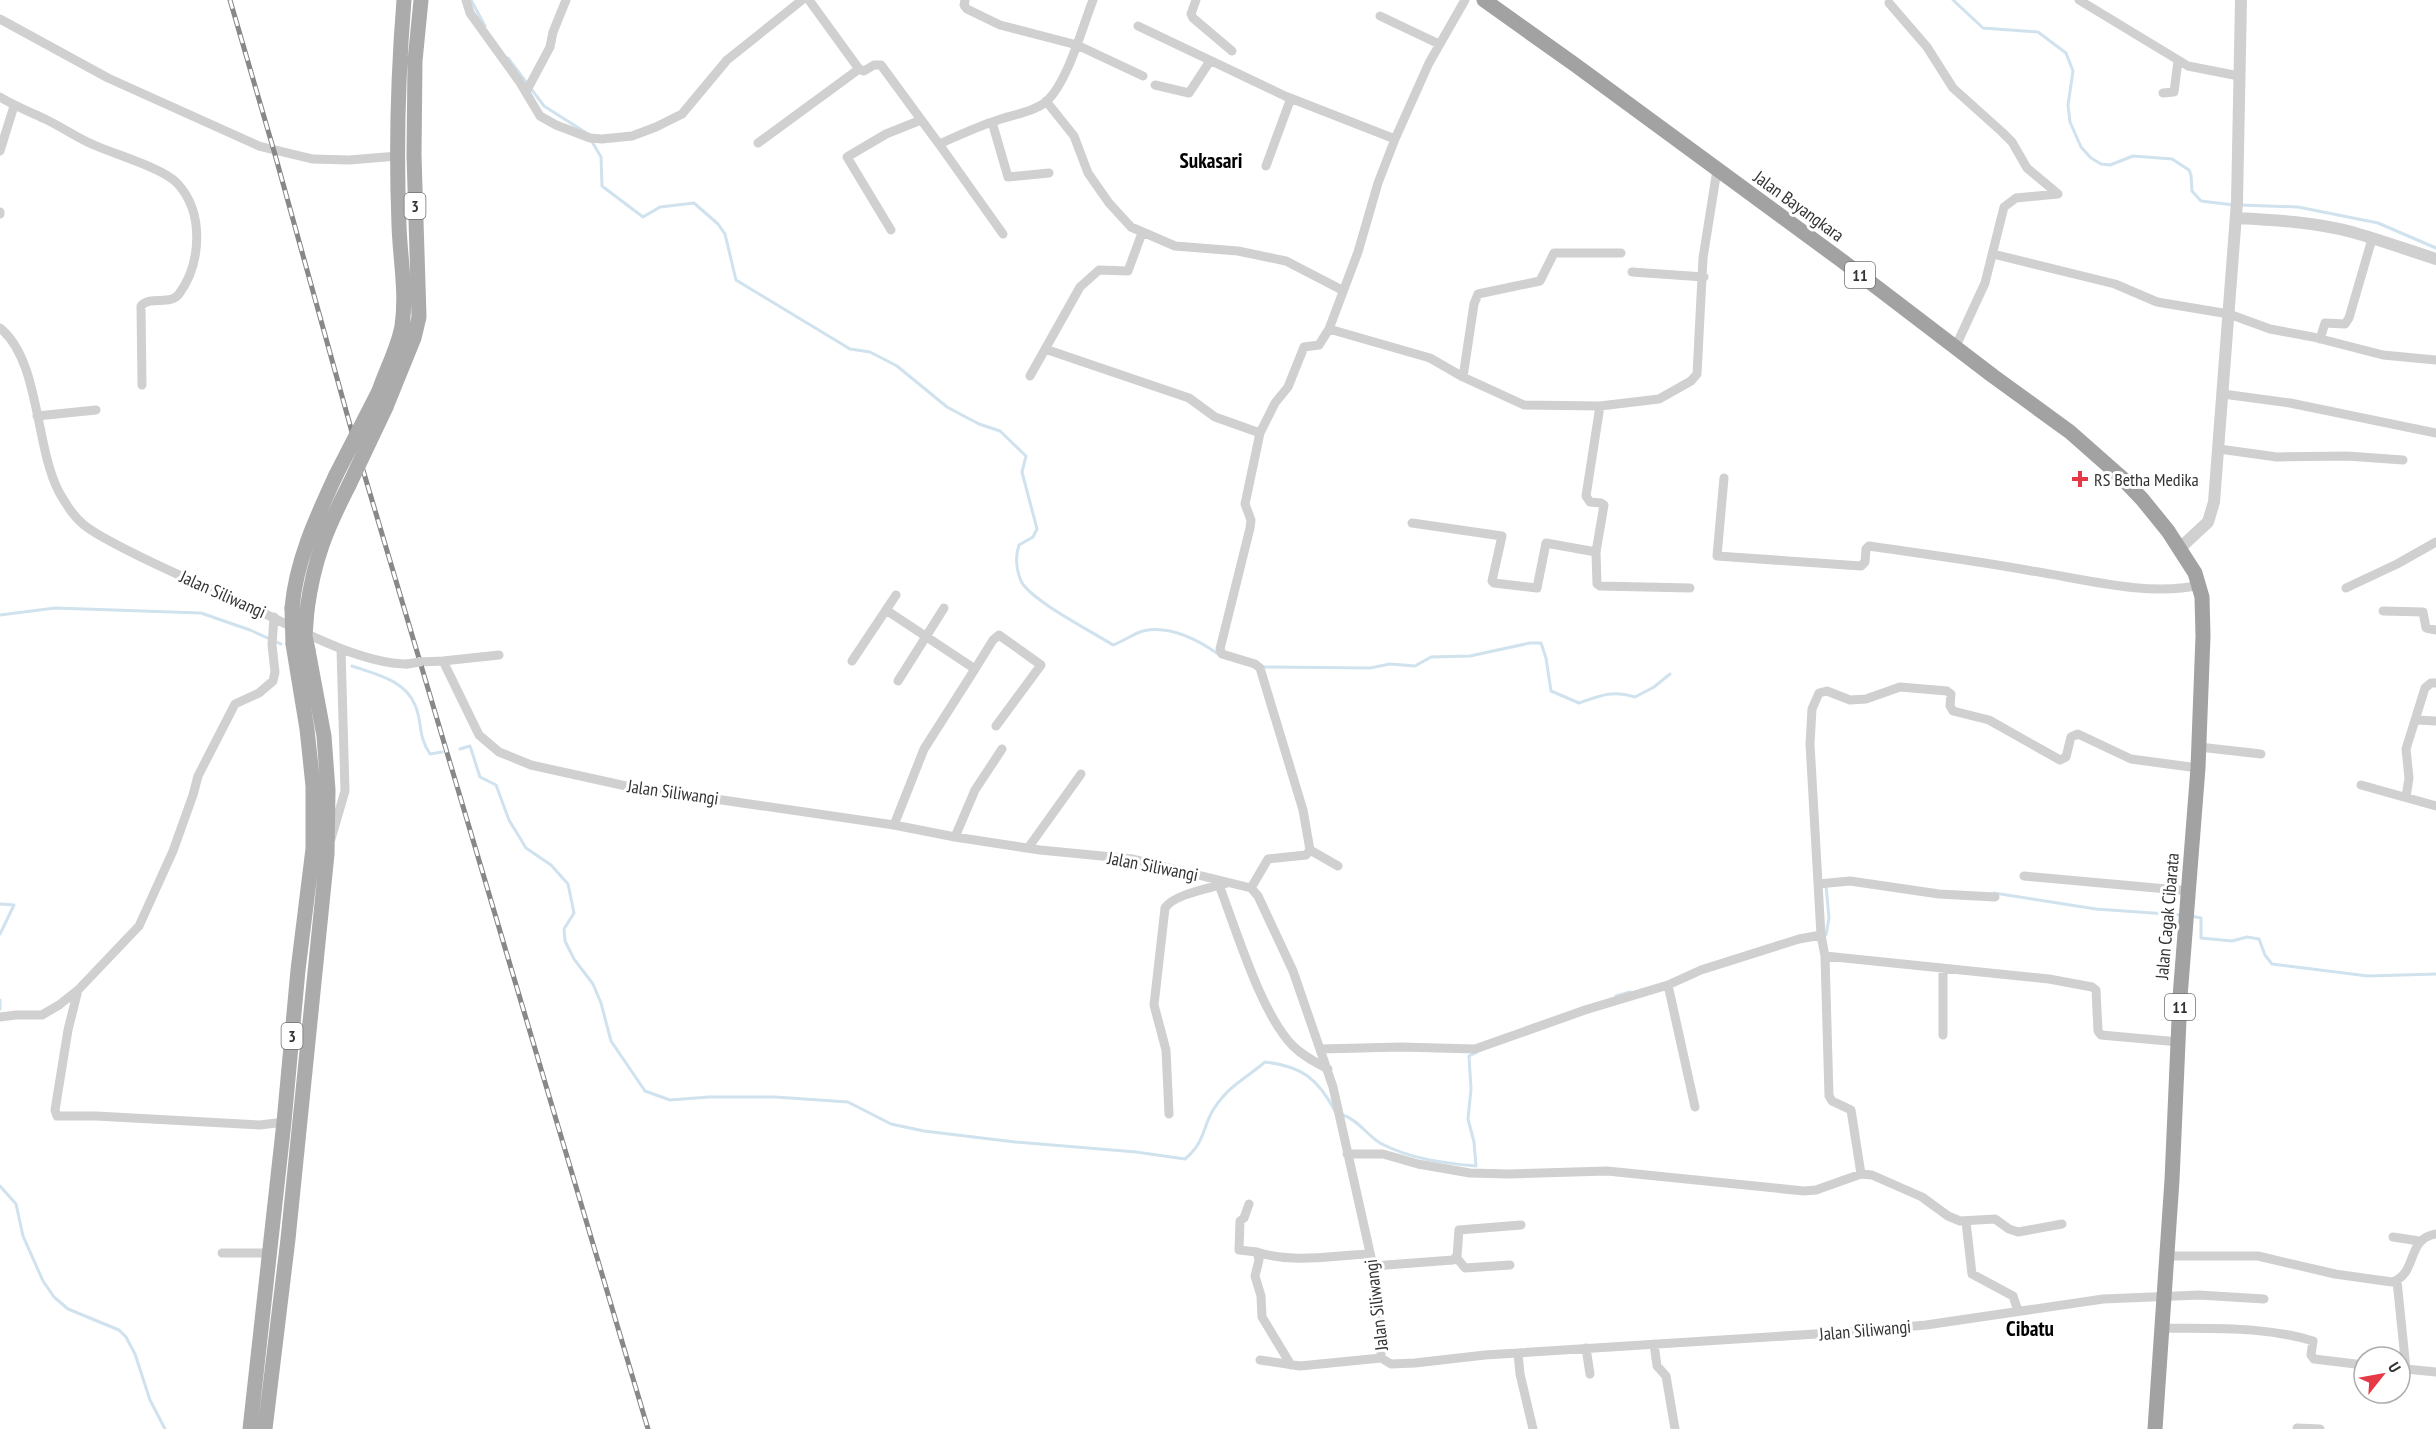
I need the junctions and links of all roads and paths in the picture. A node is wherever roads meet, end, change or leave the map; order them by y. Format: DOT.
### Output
graph roads {
  1 [pos="404,0"];
  2 [pos="422,0"];
  3 [pos="466,0"];
  4 [pos="566,0"];
  5 [pos="802,0"];
  6 [pos="809,0"];
  7 [pos="965,0"];
  8 [pos="1093,0"];
  9 [pos="1196,0"];
  10 [pos="1465,0"];
  11 [pos="1484,0"];
  12 [pos="2079,0"];
  13 [pos="2241,0"];
  14 [pos="1889,3"];
  15 [pos="1380,16"];
  16 [pos="0,19"];
  17 [pos="1138,26"];
  18 [pos="1077,45"];
  19 [pos="1439,45"];
  20 [pos="1232,51"];
  21 [pos="1210,61"];
  22 [pos="2178,61"];
  23 [pos="859,69"];
  24 [pos="1143,76"];
  25 [pos="2239,76"];
  26 [pos="1155,85"];
  27 [pos="526,92"];
  28 [pos="2163,93"];
  29 [pos="0,97"];
  30 [pos="1291,99"];
  31 [pos="1046,101"];
  32 [pos="14,106"];
  33 [pos="921,120"];
  34 [pos="992,122"];
  35 [pos="1395,139"];
  36 [pos="758,143"];
  37 [pos="939,144"];
  38 [pos="0,151"];
  39 [pos="398,156"];
  40 [pos="1266,166"];
  41 [pos="1717,170"];
  42 [pos="1049,173"];
  43 [pos="2236,218"];
  44 [pos="891,230"];
  45 [pos="1142,233"];
  46 [pos="1003,234"];
  47 [pos="2372,239"];
  48 [pos="1621,253"];
  49 [pos="1993,254"];
  50 [pos="2436,259"];
  51 [pos="1632,272"];
  52 [pos="1704,277"];
  53 [pos="1342,290"];
  54 [pos="2229,314"];
  55 [pos="0,328"];
  56 [pos="1329,329"];
  57 [pos="2320,339"];
  58 [pos="1955,348"];
  59 [pos="1045,349"];
  60 [pos="2436,360"];
  61 [pos="1030,376"];
  62 [pos="1463,377"];
  63 [pos="142,385"];
  64 [pos="2223,394"];
  65 [pos="1600,406"];
  66 [pos="96,410"];
  67 [pos="37,416"];
  68 [pos="1260,433"];
  69 [pos="2436,433"];
  70 [pos="2219,449"];
  71 [pos="2403,460"];
  72 [pos="1724,478"];
  73 [pos="1412,523"];
  74 [pos="2436,542"];
  75 [pos="2180,548"];
  76 [pos="1596,552"];
  77 [pos="2200,585"];
  78 [pos="1690,588"];
  79 [pos="2346,588"];
  80 [pos="896,595"];
  81 [pos="944,608"];
  82 [pos="300,609"];
  83 [pos="886,610"];
  84 [pos="2383,611"];
  85 [pos="274,617"];
  86 [pos="2436,630"];
  87 [pos="926,638"];
  88 [pos="341,649"];
  89 [pos="499,655"];
  90 [pos="443,661"];
  91 [pos="852,661"];
  92 [pos="975,669"];
  93 [pos="897,681"];
  94 [pos="2436,683"];
  95 [pos="2417,720"];
  96 [pos="2436,721"];
  97 [pos="996,726"];
  98 [pos="2199,747"];
  99 [pos="1002,749"];
  100 [pos="2261,754"];
  101 [pos="2198,768"];
  102 [pos="1081,774"];
  103 [pos="2361,785"];
  104 [pos="2406,797"];
  105 [pos="2436,806"];
  106 [pos="894,825"];
  107 [pos="955,837"];
  108 [pos="1028,848"];
  109 [pos="1310,850"];
  110 [pos="327,854"];
  111 [pos="1338,866"];
  112 [pos="2024,876"];
  113 [pos="1223,884"];
  114 [pos="1818,884"];
  115 [pos="1251,888"];
  116 [pos="2189,891"];
  117 [pos="1995,897"];
  118 [pos="1821,935"];
  119 [pos="1825,956"];
  120 [pos="1943,968"];
  121 [pos="1668,985"];
  122 [pos="78,990"];
  123 [pos="0,1017"];
  124 [pos="1943,1035"];
  125 [pos="2179,1042"];
  126 [pos="1321,1049"];
  127 [pos="1328,1069"];
  128 [pos="1695,1107"];
  129 [pos="1169,1114"];
  130 [pos="284,1122"];
  131 [pos="1347,1154"];
  132 [pos="1862,1174"];
  133 [pos="1249,1204"];
  134 [pos="1966,1222"];
  135 [pos="2062,1224"];
  136 [pos="1521,1225"];
  137 [pos="2436,1234"];
  138 [pos="2393,1237"];
  139 [pos="2420,1241"];
  140 [pos="268,1252"];
  141 [pos="1257,1252"];
  142 [pos="222,1253"];
  143 [pos="1371,1254"];
  144 [pos="2167,1256"];
  145 [pos="1456,1257"];
  146 [pos="1510,1264"];
  147 [pos="1373,1266"];
  148 [pos="2397,1281"];
  149 [pos="2164,1297"];
  150 [pos="2265,1299"];
  151 [pos="2018,1311"];
  152 [pos="2162,1328"];
  153 [pos="1654,1344"];
  154 [pos="2401,1345"];
  155 [pos="1586,1348"];
  156 [pos="1518,1353"];
  157 [pos="1381,1358"];
  158 [pos="1260,1360"];
  159 [pos="2352,1364"];
  160 [pos="1291,1365"];
  161 [pos="2412,1370"];
  162 [pos="2436,1372"];
  163 [pos="1590,1374"];
  164 [pos="261,1398"];
  165 [pos="2297,1428"];
  166 [pos="250,1429"];
  167 [pos="265,1429"];
  168 [pos="1533,1429"];
  169 [pos="1675,1429"];
  170 [pos="2156,1429"];
  171 [pos="2320,1429"];
  1 -- 39 [label="main road, 3"];
  2 -- 82 [label="main road, 3, bridge"];
  3 -- 27 [label="street"];
  4 -- 27 [label="street"];
  5 -- 27 [label="street"];
  6 -- 23 [label="street"];
  7 -- 18 [label="street"];
  8 -- 18 [label="street"];
  9 -- 20 [label="street"];
  10 -- 19 [label="street"];
  11 -- 41 [label="highway, Jalan Bayangkara / 11"];
  12 -- 22 [label="street"];
  13 -- 25 [label="street"];
  14 -- 49 [label="street"];
  15 -- 19 [label="street"];
  16 -- 39 [label="street"];
  17 -- 21 [label="street"];
  18 -- 24 [label="street"];
  18 -- 31 [label="street"];
  19 -- 35 [label="street"];
  21 -- 26 [label="street"];
  21 -- 30 [label="street"];
  22 -- 25 [label="street"];
  22 -- 28 [label="street"];
  23 -- 33 [label="street"];
  23 -- 36 [label="street"];
  25 -- 43 [label="street"];
  29 -- 32 [label="street"];
  30 -- 35 [label="street"];
  30 -- 40 [label="street"];
  31 -- 34 [label="street"];
  31 -- 45 [label="street"];
  32 -- 38 [label="street"];
  32 -- 63 [label="street"];
  33 -- 37 [label="street"];
  33 -- 44 [label="street"];
  34 -- 37 [label="street"];
  34 -- 42 [label="street"];
  35 -- 53 [label="street"];
  37 -- 46 [label="street"];
  39 -- 82 [label="main road, 3, bridge"];
  41 -- 52 [label="street"];
  41 -- 58 [label="highway, Jalan Bayangkara / 11"];
  43 -- 47 [label="street"];
  43 -- 54 [label="street"];
  45 -- 53 [label="street"];
  45 -- 59 [label="street"];
  47 -- 50 [label="street"];
  47 -- 57 [label="street"];
  48 -- 62 [label="street"];
  49 -- 54 [label="street"];
  49 -- 58 [label="street"];
  51 -- 52 [label="street"];
  52 -- 65 [label="street"];
  53 -- 56 [label="street"];
  54 -- 57 [label="street"];
  54 -- 64 [label="street"];
  55 -- 67 [label="street, Jalan Siliwangi"];
  56 -- 62 [label="street"];
  56 -- 68 [label="street"];
  57 -- 60 [label="street"];
  58 -- 75 [label="highway, Jalan Bayangkara / 11"];
  59 -- 61 [label="street"];
  59 -- 68 [label="street"];
  62 -- 65 [label="street"];
  64 -- 69 [label="street"];
  64 -- 70 [label="street"];
  65 -- 76 [label="street"];
  66 -- 67 [label="street"];
  67 -- 85 [label="street, Jalan Siliwangi"];
  68 -- 109 [label="street"];
  70 -- 71 [label="street"];
  70 -- 75 [label="street"];
  72 -- 77 [label="street"];
  73 -- 76 [label="street"];
  74 -- 79 [label="street"];
  75 -- 77 [label="highway, Jalan Bayangkara / 11"];
  76 -- 78 [label="street"];
  77 -- 98 [label="highway, Jalan Cagak Cibarata / 11"];
  80 -- 83 [label="street"];
  81 -- 87 [label="street"];
  82 -- 110 [label="main road, 3, bridge"];
  82 -- 130 [label="main road, 3, bridge"];
  83 -- 87 [label="street"];
  83 -- 91 [label="street"];
  84 -- 86 [label="street"];
  85 -- 88 [label="street, Jalan Siliwangi"];
  85 -- 122 [label="street"];
  87 -- 92 [label="street"];
  87 -- 93 [label="street"];
  88 -- 90 [label="street, Jalan Siliwangi, bridge"];
  88 -- 110 [label="street"];
  89 -- 90 [label="street"];
  90 -- 106 [label="street, Jalan Siliwangi"];
  92 -- 97 [label="street"];
  92 -- 106 [label="street"];
  94 -- 95 [label="street"];
  95 -- 96 [label="street"];
  95 -- 104 [label="street"];
  98 -- 100 [label="street"];
  98 -- 101 [label="highway, Jalan Cagak Cibarata / 11"];
  99 -- 107 [label="street"];
  101 -- 114 [label="street"];
  101 -- 116 [label="highway, Jalan Cagak Cibarata / 11"];
  102 -- 108 [label="street"];
  103 -- 104 [label="street"];
  104 -- 105 [label="street"];
  106 -- 107 [label="street, Jalan Siliwangi"];
  107 -- 108 [label="street, Jalan Siliwangi"];
  108 -- 113 [label="street, Jalan Siliwangi"];
  109 -- 111 [label="street"];
  109 -- 115 [label="street"];
  110 -- 164 [label="main road, 3"];
  112 -- 116 [label="street"];
  113 -- 115 [label="street, Jalan Siliwangi"];
  113 -- 127 [label="street"];
  113 -- 129 [label="street"];
  114 -- 117 [label="street"];
  114 -- 118 [label="street"];
  115 -- 126 [label="street, Jalan Siliwangi"];
  116 -- 125 [label="highway, Jalan Cagak Cibarata / 11"];
  118 -- 119 [label="street"];
  118 -- 121 [label="street"];
  119 -- 120 [label="street"];
  119 -- 132 [label="street"];
  120 -- 124 [label="street"];
  120 -- 125 [label="street"];
  121 -- 126 [label="street"];
  121 -- 128 [label="street"];
  122 -- 123 [label="street"];
  122 -- 130 [label="street"];
  125 -- 144 [label="highway, Jalan Cagak Cibarata / 11"];
  126 -- 127 [label="street, Jalan Siliwangi"];
  127 -- 131 [label="street, Jalan Siliwangi"];
  130 -- 140 [label="main road, 3"];
  131 -- 132 [label="street"];
  131 -- 143 [label="street, Jalan Siliwangi"];
  132 -- 134 [label="street"];
  133 -- 141 [label="street"];
  134 -- 135 [label="street"];
  134 -- 151 [label="street"];
  136 -- 145 [label="street"];
  137 -- 139 [label="street"];
  138 -- 139 [label="street"];
  139 -- 148 [label="street"];
  140 -- 142 [label="street"];
  140 -- 164 [label="main road, 3"];
  141 -- 143 [label="street"];
  141 -- 160 [label="street"];
  143 -- 147 [label="street, Jalan Siliwangi"];
  144 -- 148 [label="street"];
  144 -- 149 [label="highway, Jalan Cagak Cibarata / 11"];
  145 -- 146 [label="street"];
  145 -- 147 [label="street"];
  147 -- 157 [label="street, Jalan Siliwangi"];
  148 -- 154 [label="street"];
  149 -- 150 [label="street, Jalan Siliwangi"];
  149 -- 151 [label="street, Jalan Siliwangi"];
  149 -- 152 [label="highway, Jalan Cagak Cibarata / 11"];
  151 -- 153 [label="street, Jalan Siliwangi"];
  152 -- 159 [label="street"];
  152 -- 170 [label="highway, Jalan Cagak Cibarata / 11"];
  153 -- 155 [label="street, Jalan Siliwangi"];
  153 -- 169 [label="street"];
  155 -- 156 [label="street, Jalan Siliwangi"];
  155 -- 163 [label="street"];
  156 -- 157 [label="street, Jalan Siliwangi"];
  156 -- 168 [label="street"];
  157 -- 160 [label="street"];
  158 -- 160 [label="street"];
  161 -- 162 [label="street"];
  164 -- 166 [label="main road, 3"];
  164 -- 167 [label="main road, 3"];
  165 -- 171 [label="street"];
}
